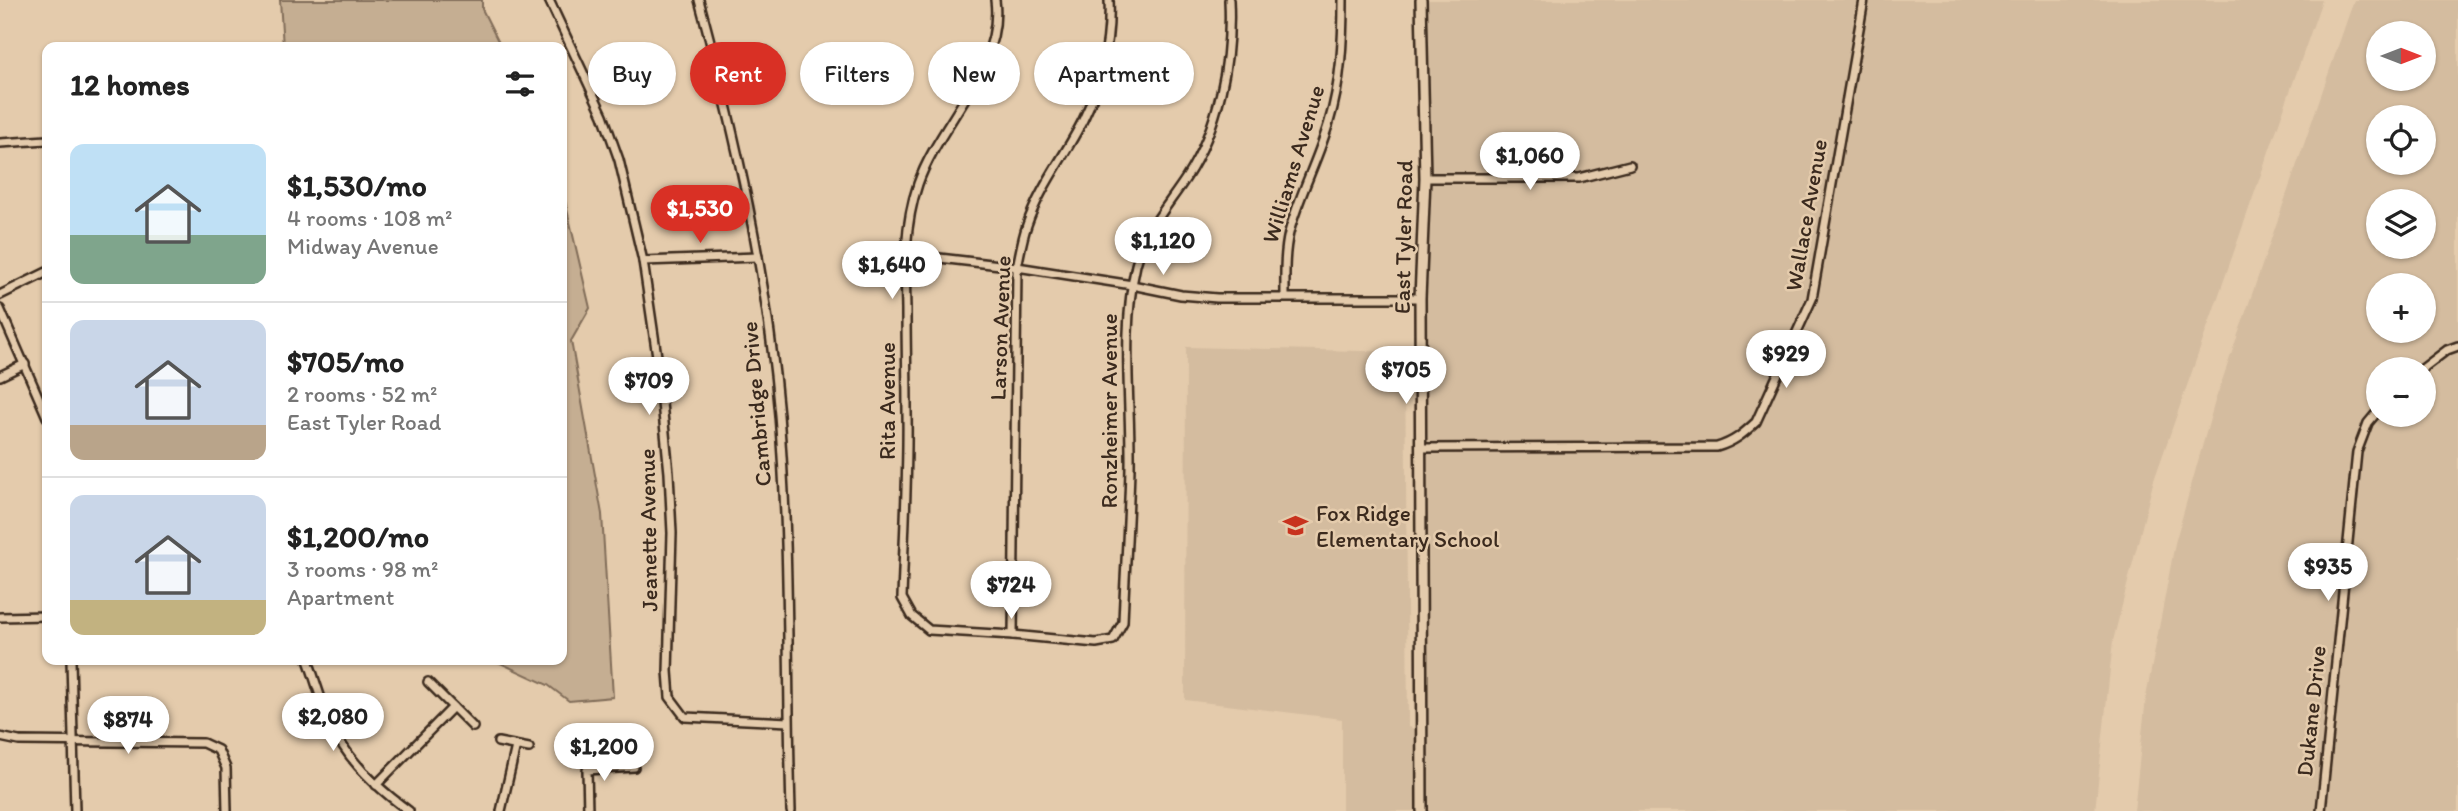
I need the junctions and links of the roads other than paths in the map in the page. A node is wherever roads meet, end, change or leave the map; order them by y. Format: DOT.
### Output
graph roads {
  1 [pos="549,0"];
  2 [pos="699,0"];
  3 [pos="995,0"];
  4 [pos="1109,0"];
  5 [pos="1229,0"];
  6 [pos="1343,0"];
  7 [pos="1421,0"];
  8 [pos="1864,0"];
  9 [pos="710,42"];
  10 [pos="726,105"];
  11 [pos="42,140"];
  12 [pos="0,144"];
  13 [pos="1630,165"];
  14 [pos="1425,178"];
  15 [pos="905,254"];
  16 [pos="758,257"];
  17 [pos="643,261"];
  18 [pos="1017,267"];
  19 [pos="42,274"];
  20 [pos="1132,285"];
  21 [pos="0,295"];
  22 [pos="1285,298"];
  23 [pos="1420,298"];
  24 [pos="0,309"];
  25 [pos="2458,346"];
  26 [pos="2436,359"];
  27 [pos="25,364"];
  28 [pos="0,376"];
  29 [pos="42,405"];
  30 [pos="2366,427"];
  31 [pos="1422,448"];
  32 [pos="42,616"];
  33 [pos="0,617"];
  34 [pos="1013,635"];
  35 [pos="71,665"];
  36 [pos="310,665"];
  37 [pos="428,682"];
  38 [pos="453,707"];
  39 [pos="788,722"];
  40 [pos="473,727"];
  41 [pos="0,737"];
  42 [pos="73,742"];
  43 [pos="498,742"];
  44 [pos="516,746"];
  45 [pos="529,748"];
  46 [pos="634,767"];
  47 [pos="376,785"];
  48 [pos="75,811"];
  49 [pos="227,811"];
  50 [pos="409,811"];
  51 [pos="501,811"];
  52 [pos="588,811"];
  53 [pos="791,811"];
  54 [pos="1422,811"];
  55 [pos="2321,811"];
  1 -- 17 [label="street, Jeanette Avenue"];
  2 -- 9 [label="street, Cambridge Drive"];
  3 -- 15 [label="street, Rita Avenue"];
  4 -- 18 [label="street, Larson Avenue"];
  5 -- 20 [label="street, Ronzheimer Avenue"];
  6 -- 22 [label="street, Williams Avenue"];
  7 -- 14 [label="street, East Tyler Road"];
  8 -- 31 [label="street, Wallace Avenue"];
  10 -- 16 [label="street, Cambridge Drive"];
  11 -- 12 [label="street"];
  13 -- 14 [label="street"];
  14 -- 23 [label="street, East Tyler Road"];
  15 -- 18 [label="street"];
  15 -- 34 [label="street, Rita Avenue"];
  16 -- 17 [label="street"];
  16 -- 39 [label="street, Cambridge Drive"];
  17 -- 39 [label="street, Jeanette Avenue"];
  18 -- 20 [label="street"];
  18 -- 34 [label="street, Larson Avenue"];
  19 -- 21 [label="street"];
  20 -- 22 [label="street"];
  20 -- 34 [label="street, Ronzheimer Avenue"];
  22 -- 23 [label="street"];
  23 -- 31 [label="street, East Tyler Road"];
  24 -- 27 [label="street"];
  25 -- 26 [label="street"];
  27 -- 28 [label="street"];
  27 -- 29 [label="street"];
  30 -- 55 [label="street, Dukane Drive"];
  31 -- 54 [label="street, East Tyler Road"];
  32 -- 33 [label="street"];
  35 -- 42 [label="street"];
  36 -- 47 [label="street"];
  37 -- 38 [label="street"];
  38 -- 40 [label="street"];
  38 -- 47 [label="street"];
  39 -- 53 [label="street, Cambridge Drive"];
  41 -- 42 [label="street"];
  42 -- 48 [label="street"];
  42 -- 49 [label="street"];
  43 -- 44 [label="street"];
  44 -- 45 [label="street"];
  44 -- 51 [label="street"];
  46 -- 52 [label="street"];
  47 -- 50 [label="street"];
}
